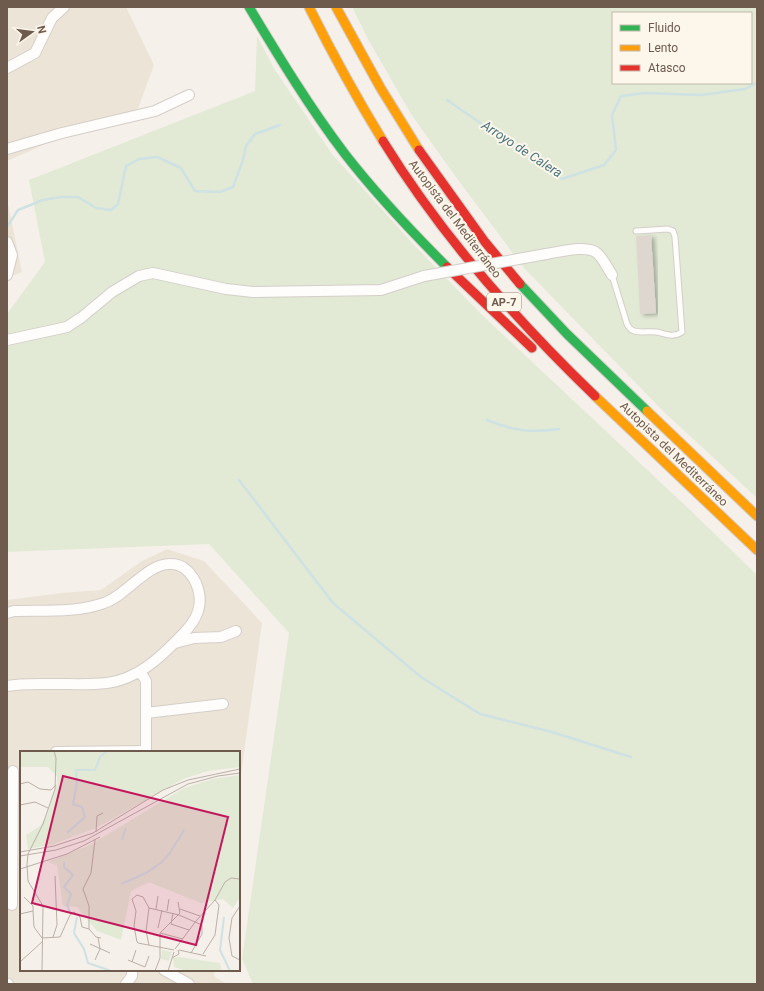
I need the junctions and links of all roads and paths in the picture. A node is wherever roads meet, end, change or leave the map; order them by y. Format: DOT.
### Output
graph roads {
  1 [pos="64,7"];
  2 [pos="249,7"];
  3 [pos="309,7"];
  4 [pos="336,7"];
  5 [pos="7,68"];
  6 [pos="189,95"];
  7 [pos="7,149"];
  8 [pos="636,231"];
  9 [pos="7,242"];
  10 [pos="7,275"];
  11 [pos="612,276"];
  12 [pos="7,340"];
  13 [pos="536,352"];
  14 [pos="558,373"];
  15 [pos="671,468"];
  16 [pos="757,516"];
  17 [pos="757,550"];
  18 [pos="7,613"];
  19 [pos="190,627"];
  20 [pos="236,631"];
  21 [pos="203,637"];
  22 [pos="174,644"];
  23 [pos="139,672"];
  24 [pos="7,686"];
  25 [pos="223,704"];
  26 [pos="146,713"];
  27 [pos="146,751"];
  28 [pos="14,771"];
  29 [pos="13,906"];
  30 [pos="132,971"];
  31 [pos="166,971"];
  32 [pos="126,984"];
  33 [pos="189,984"];
  1 -- 5 [label="street"];
  2 -- 13 [label="highway"];
  3 -- 15 [label="highway, Autopista del Mediterráneo / AP-7"];
  4 -- 16 [label="highway, Autopista del Mediterráneo / AP-7"];
  6 -- 7 [label="street"];
  8 -- 11 [label="lane"];
  9 -- 10 [label="street"];
  11 -- 12 [label="street, bridge"];
  14 -- 15 [label="highway"];
  15 -- 17 [label="highway, Autopista del Mediterráneo / AP-7"];
  18 -- 19 [label="street"];
  19 -- 21 [label="street"];
  19 -- 22 [label="street"];
  20 -- 21 [label="street"];
  21 -- 22 [label="street"];
  22 -- 23 [label="street"];
  23 -- 24 [label="street"];
  23 -- 26 [label="street"];
  25 -- 26 [label="street"];
  26 -- 27 [label="street"];
  28 -- 29 [label="street"];
  30 -- 32 [label="street"];
  31 -- 33 [label="street"];
}
